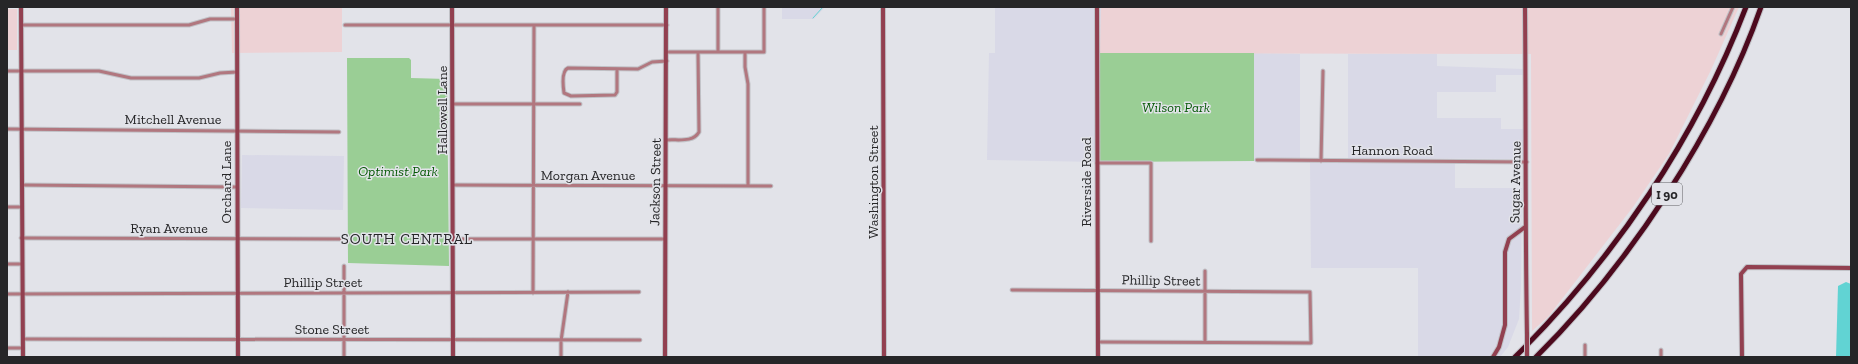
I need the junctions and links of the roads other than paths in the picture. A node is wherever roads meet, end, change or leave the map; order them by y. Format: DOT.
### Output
graph roads {
  1 [pos="21,7"];
  2 [pos="237,7"];
  3 [pos="452,7"];
  4 [pos="666,7"];
  5 [pos="718,7"];
  6 [pos="764,7"];
  7 [pos="883,7"];
  8 [pos="1096,7"];
  9 [pos="1525,7"];
  10 [pos="1733,7"];
  11 [pos="1761,7"];
  12 [pos="1746,8"];
  13 [pos="238,19"];
  14 [pos="452,24"];
  15 [pos="22,25"];
  16 [pos="345,25"];
  17 [pos="534,25"];
  18 [pos="667,25"];
  19 [pos="1721,34"];
  20 [pos="667,52"];
  21 [pos="698,52"];
  22 [pos="718,52"];
  23 [pos="745,52"];
  24 [pos="667,61"];
  25 [pos="617,69"];
  26 [pos="7,71"];
  27 [pos="21,71"];
  28 [pos="1323,71"];
  29 [pos="237,72"];
  30 [pos="453,104"];
  31 [pos="534,104"];
  32 [pos="580,104"];
  33 [pos="7,129"];
  34 [pos="22,129"];
  35 [pos="237,130"];
  36 [pos="339,132"];
  37 [pos="667,140"];
  38 [pos="1257,160"];
  39 [pos="1321,161"];
  40 [pos="1527,162"];
  41 [pos="1097,163"];
  42 [pos="22,185"];
  43 [pos="666,185"];
  44 [pos="453,186"];
  45 [pos="534,186"];
  46 [pos="748,186"];
  47 [pos="771,186"];
  48 [pos="236,187"];
  49 [pos="7,207"];
  50 [pos="21,207"];
  51 [pos="1525,227"];
  52 [pos="21,238"];
  53 [pos="534,238"];
  54 [pos="237,239"];
  55 [pos="341,239"];
  56 [pos="454,239"];
  57 [pos="665,239"];
  58 [pos="1151,241"];
  59 [pos="7,264"];
  60 [pos="22,264"];
  61 [pos="344,266"];
  62 [pos="1851,268"];
  63 [pos="1205,271"];
  64 [pos="1012,290"];
  65 [pos="1097,290"];
  66 [pos="568,292"];
  67 [pos="639,292"];
  68 [pos="1205,292"];
  69 [pos="237,293"];
  70 [pos="454,293"];
  71 [pos="533,293"];
  72 [pos="7,294"];
  73 [pos="23,294"];
  74 [pos="344,294"];
  75 [pos="23,339"];
  76 [pos="238,339"];
  77 [pos="453,339"];
  78 [pos="344,340"];
  79 [pos="640,340"];
  80 [pos="561,341"];
  81 [pos="1098,342"];
  82 [pos="1205,342"];
  83 [pos="1585,345"];
  84 [pos="7,348"];
  85 [pos="23,348"];
  86 [pos="1661,350"];
  87 [pos="23,357"];
  88 [pos="238,357"];
  89 [pos="344,357"];
  90 [pos="454,357"];
  91 [pos="561,357"];
  92 [pos="665,357"];
  93 [pos="884,357"];
  94 [pos="1098,357"];
  95 [pos="1493,357"];
  96 [pos="1515,357"];
  97 [pos="1527,357"];
  98 [pos="1536,357"];
  99 [pos="1585,357"];
  100 [pos="1661,357"];
  101 [pos="1742,357"];
  1 -- 15 [label="street"];
  2 -- 13 [label="street, Orchard Lane"];
  3 -- 14 [label="street, Hallowell Lane"];
  4 -- 18 [label="street, Jackson Street"];
  5 -- 22 [label="street"];
  6 -- 23 [label="street"];
  7 -- 93 [label="street, Washington Street"];
  8 -- 41 [label="street, Riverside Road"];
  9 -- 40 [label="street, Sugar Avenue"];
  10 -- 19 [label="street"];
  11 -- 98 [label="highway, I 90"];
  12 -- 96 [label="highway, I 90"];
  13 -- 15 [label="street"];
  13 -- 29 [label="street, Orchard Lane"];
  14 -- 16 [label="street"];
  14 -- 17 [label="street"];
  14 -- 30 [label="street, Hallowell Lane"];
  15 -- 27 [label="street"];
  17 -- 18 [label="street"];
  17 -- 31 [label="street"];
  18 -- 20 [label="street, Jackson Street"];
  20 -- 21 [label="street"];
  20 -- 24 [label="street, Jackson Street"];
  21 -- 22 [label="street"];
  21 -- 37 [label="street"];
  22 -- 23 [label="street"];
  23 -- 46 [label="street"];
  24 -- 25 [label="street"];
  24 -- 37 [label="street, Jackson Street"];
  25 -- 25 [label="street"];
  26 -- 27 [label="street"];
  27 -- 29 [label="street"];
  27 -- 34 [label="street"];
  28 -- 39 [label="street"];
  29 -- 35 [label="street, Orchard Lane"];
  30 -- 31 [label="street"];
  30 -- 44 [label="street, Hallowell Lane"];
  31 -- 32 [label="street"];
  31 -- 45 [label="street"];
  33 -- 34 [label="street, Mitchell Avenue"];
  34 -- 35 [label="street, Mitchell Avenue"];
  34 -- 42 [label="street"];
  35 -- 36 [label="street, Mitchell Avenue"];
  35 -- 48 [label="street, Orchard Lane"];
  37 -- 43 [label="street, Jackson Street"];
  38 -- 39 [label="street, Hannon Road"];
  39 -- 40 [label="street, Hannon Road"];
  40 -- 51 [label="street, Sugar Avenue"];
  41 -- 58 [label="street"];
  41 -- 65 [label="street, Riverside Road"];
  42 -- 48 [label="street"];
  42 -- 50 [label="street"];
  43 -- 45 [label="street, Morgan Avenue"];
  43 -- 46 [label="street, Morgan Avenue"];
  43 -- 57 [label="street, Jackson Street"];
  44 -- 45 [label="street, Morgan Avenue"];
  44 -- 56 [label="street, Hallowell Lane"];
  45 -- 53 [label="street"];
  46 -- 47 [label="street, Morgan Avenue"];
  48 -- 54 [label="street, Orchard Lane"];
  49 -- 50 [label="street"];
  50 -- 52 [label="street"];
  51 -- 95 [label="street"];
  51 -- 97 [label="street, Sugar Avenue, bridge"];
  52 -- 54 [label="street, Ryan Avenue"];
  52 -- 60 [label="street"];
  53 -- 56 [label="street"];
  53 -- 57 [label="street"];
  53 -- 71 [label="street"];
  54 -- 55 [label="street, Ryan Avenue"];
  54 -- 69 [label="street, Orchard Lane"];
  56 -- 70 [label="street, Hallowell Lane"];
  57 -- 92 [label="street, Jackson Street"];
  59 -- 60 [label="street"];
  60 -- 73 [label="street"];
  61 -- 74 [label="street"];
  62 -- 101 [label="street"];
  63 -- 68 [label="street"];
  64 -- 65 [label="street, Phillip Street"];
  65 -- 68 [label="street, Phillip Street"];
  65 -- 81 [label="street, Riverside Road"];
  66 -- 67 [label="street, Phillip Street"];
  66 -- 71 [label="street, Phillip Street"];
  66 -- 80 [label="street"];
  68 -- 82 [label="street"];
  68 -- 82 [label="street, Phillip Street"];
  69 -- 73 [label="street, Phillip Street"];
  69 -- 74 [label="street, Phillip Street"];
  69 -- 76 [label="street, Orchard Lane"];
  70 -- 71 [label="street, Phillip Street"];
  70 -- 74 [label="street, Phillip Street"];
  70 -- 77 [label="street, Hallowell Lane"];
  72 -- 73 [label="street, Phillip Street"];
  73 -- 75 [label="street"];
  74 -- 78 [label="street"];
  75 -- 76 [label="street, Stone Street"];
  75 -- 85 [label="street"];
  76 -- 78 [label="street, Stone Street"];
  76 -- 88 [label="street, Orchard Lane"];
  77 -- 78 [label="street, Stone Street"];
  77 -- 80 [label="street, Stone Street"];
  77 -- 90 [label="street, Hallowell Lane"];
  78 -- 89 [label="street"];
  79 -- 80 [label="street, Stone Street"];
  80 -- 91 [label="street"];
  81 -- 82 [label="street"];
  81 -- 94 [label="street, Riverside Road"];
  83 -- 99 [label="street"];
  84 -- 85 [label="street"];
  85 -- 87 [label="street"];
  86 -- 100 [label="street"];
}
